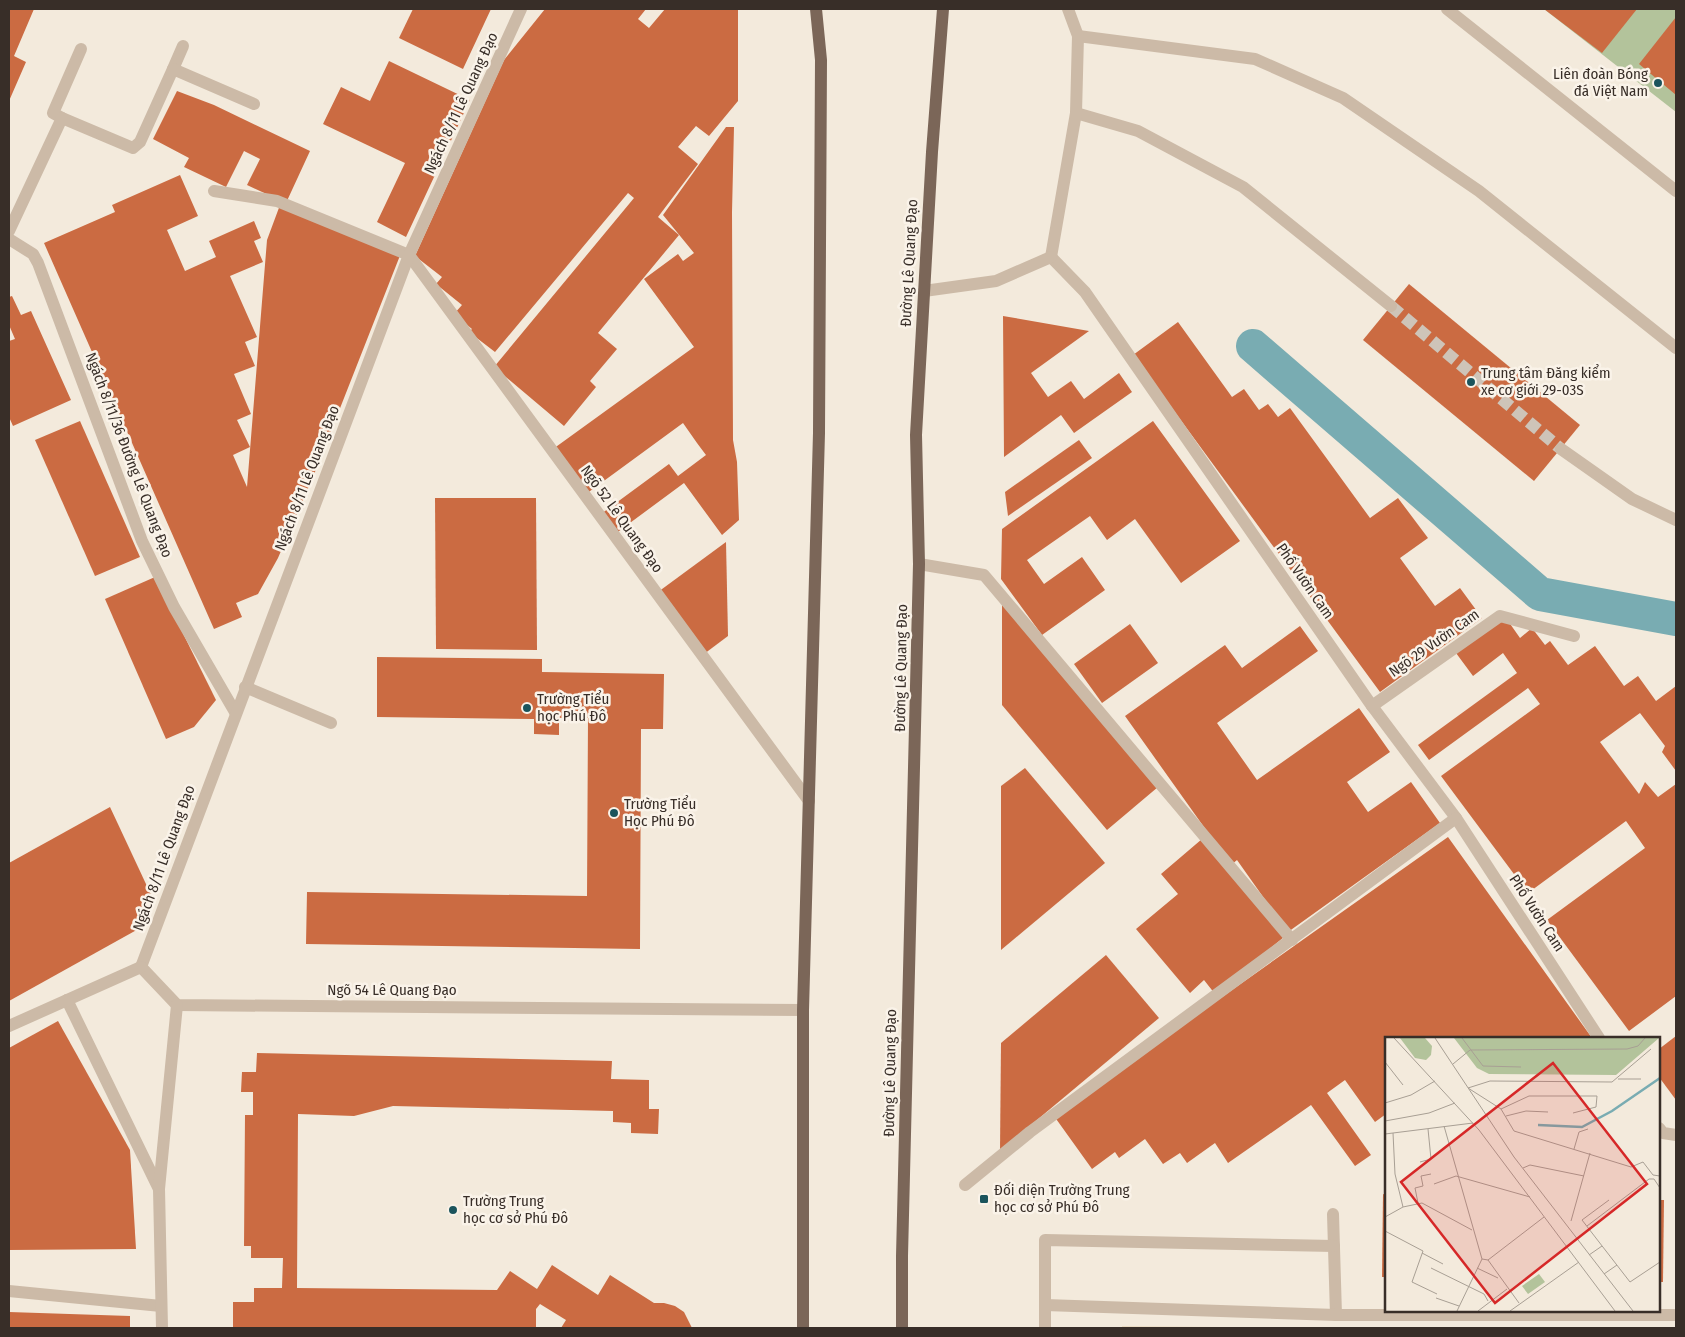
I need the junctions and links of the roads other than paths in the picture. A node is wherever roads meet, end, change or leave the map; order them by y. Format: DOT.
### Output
graph roads {
  1 [pos="521,9"];
  2 [pos="816,9"];
  3 [pos="943,9"];
  4 [pos="1068,9"];
  5 [pos="1447,9"];
  6 [pos="1078,36"];
  7 [pos="183,46"];
  8 [pos="81,49"];
  9 [pos="173,69"];
  10 [pos="254,104"];
  11 [pos="1076,113"];
  12 [pos="62,118"];
  13 [pos="214,191"];
  14 [pos="1676,191"];
  15 [pos="9,230"];
  16 [pos="9,239"];
  17 [pos="409,255"];
  18 [pos="1051,257"];
  19 [pos="924,291"];
  20 [pos="1392,306"];
  21 [pos="1676,348"];
  22 [pos="1561,449"];
  23 [pos="1676,520"];
  24 [pos="919,564"];
  25 [pos="1574,636"];
  26 [pos="245,687"];
  27 [pos="1372,706"];
  28 [pos="235,712"];
  29 [pos="331,723"];
  30 [pos="809,801"];
  31 [pos="1456,818"];
  32 [pos="1292,940"];
  33 [pos="141,967"];
  34 [pos="67,1000"];
  35 [pos="177,1005"];
  36 [pos="803,1010"];
  37 [pos="9,1026"];
  38 [pos="1598,1037"];
  39 [pos="1660,1129"];
  40 [pos="1676,1135"];
  41 [pos="965,1185"];
  42 [pos="160,1189"];
  43 [pos="1333,1214"];
  44 [pos="1334,1246"];
  45 [pos="9,1291"];
  46 [pos="1045,1305"];
  47 [pos="161,1306"];
  48 [pos="1336,1315"];
  49 [pos="1676,1315"];
  50 [pos="162,1328"];
  51 [pos="803,1328"];
  52 [pos="902,1328"];
  53 [pos="1045,1328"];
  1 -- 17 [label="street, Ngách 8/11 Lê Quang Đạo"];
  2 -- 30 [label="main road"];
  3 -- 19 [label="main road, Đường Lê Quang Đạo"];
  4 -- 6 [label="street"];
  5 -- 14 [label="street"];
  6 -- 11 [label="street"];
  6 -- 21 [label="street"];
  7 -- 9 [label="street"];
  8 -- 12 [label="street"];
  9 -- 10 [label="street"];
  9 -- 12 [label="street"];
  11 -- 18 [label="street"];
  11 -- 20 [label="street"];
  12 -- 15 [label="street"];
  13 -- 17 [label="street"];
  16 -- 28 [label="street, Ngách 8/11/36 Đường Lê Quang Đạo"];
  17 -- 26 [label="street, Ngách 8/11 Lê Quang Đạo"];
  17 -- 30 [label="street, Ngõ 52 Lê Quang Đạo"];
  18 -- 19 [label="street"];
  18 -- 27 [label="street, Phố Vườn Cam"];
  19 -- 24 [label="main road, Đường Lê Quang Đạo"];
  22 -- 23 [label="street"];
  24 -- 32 [label="street"];
  24 -- 52 [label="main road, Đường Lê Quang Đạo"];
  25 -- 27 [label="street, Ngõ 29 Vườn Cam"];
  26 -- 28 [label="street, Ngách 8/11 Lê Quang Đạo"];
  26 -- 29 [label="street"];
  27 -- 31 [label="street, Phố Vườn Cam"];
  28 -- 33 [label="street, Ngách 8/11 Lê Quang Đạo"];
  30 -- 36 [label="main road"];
  31 -- 32 [label="street"];
  31 -- 38 [label="street, Phố Vườn Cam"];
  32 -- 41 [label="street"];
  33 -- 34 [label="street"];
  33 -- 35 [label="street"];
  34 -- 37 [label="street"];
  34 -- 42 [label="street"];
  35 -- 36 [label="street, Ngõ 54 Lê Quang Đạo"];
  35 -- 42 [label="street"];
  36 -- 51 [label="main road"];
  39 -- 40 [label="street"];
  42 -- 47 [label="street"];
  43 -- 44 [label="street"];
  44 -- 46 [label="street"];
  44 -- 48 [label="street"];
  45 -- 47 [label="street"];
  46 -- 48 [label="street"];
  46 -- 53 [label="street"];
  47 -- 50 [label="street"];
  48 -- 49 [label="street"];
}
